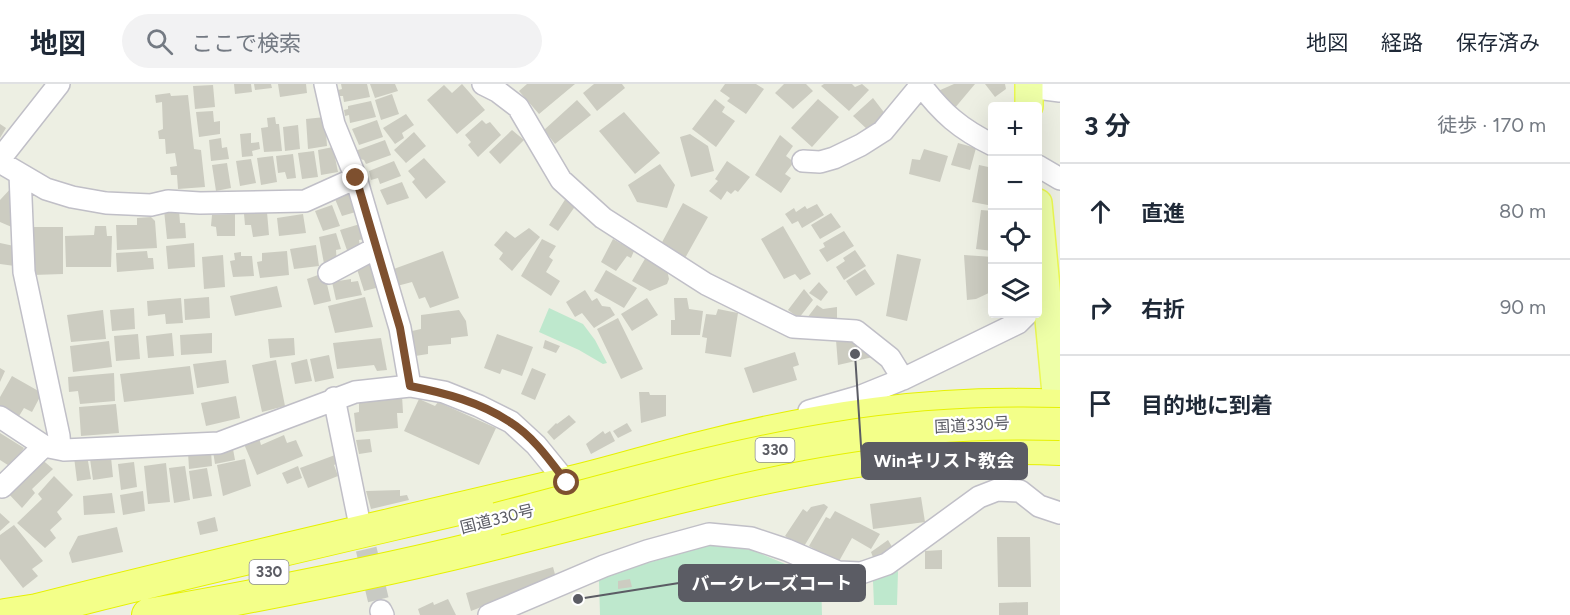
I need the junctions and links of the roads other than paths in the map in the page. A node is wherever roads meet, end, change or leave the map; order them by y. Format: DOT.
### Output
graph roads {
  1 [pos="59,84"];
  2 [pos="326,84"];
  3 [pos="483,84"];
  4 [pos="920,85"];
  5 [pos="1060,91"];
  6 [pos="1029,92"];
  7 [pos="988,142"];
  8 [pos="0,161"];
  9 [pos="803,161"];
  10 [pos="1042,168"];
  11 [pos="20,174"];
  12 [pos="356,178"];
  13 [pos="1060,179"];
  14 [pos="1038,210"];
  15 [pos="376,248"];
  16 [pos="1040,264"];
  17 [pos="329,273"];
  18 [pos="1042,290"];
  19 [pos="1023,318"];
  20 [pos="903,379"];
  21 [pos="410,386"];
  22 [pos="334,398"];
  23 [pos="1059,412"];
  24 [pos="0,417"];
  25 [pos="1060,441"];
  26 [pos="52,448"];
  27 [pos="697,448"];
  28 [pos="1060,449"];
  29 [pos="1060,470"];
  30 [pos="567,483"];
  31 [pos="2,487"];
  32 [pos="1060,513"];
  33 [pos="358,516"];
  34 [pos="501,530"];
  35 [pos="37,610"];
  36 [pos="4,615"];
  37 [pos="148,615"];
  38 [pos="244,615"];
  39 [pos="489,615"];
  1 -- 8 [label="street"];
  2 -- 12 [label="street"];
  3 -- 20 [label="street"];
  4 -- 7 [label="street"];
  4 -- 9 [label="street"];
  5 -- 6 [label="street"];
  8 -- 11 [label="street"];
  10 -- 13 [label="street"];
  11 -- 12 [label="street"];
  11 -- 26 [label="street"];
  12 -- 15 [label="street"];
  14 -- 16 [label="main road"];
  15 -- 17 [label="street"];
  15 -- 21 [label="street"];
  18 -- 23 [label="main road"];
  19 -- 20 [label="street"];
  20 -- 27 [label="street"];
  21 -- 22 [label="street"];
  21 -- 30 [label="street"];
  22 -- 26 [label="street"];
  22 -- 33 [label="street"];
  23 -- 25 [label="main road"];
  23 -- 27 [label="highway"];
  23 -- 34 [label="highway, 国道330号 / 330, bridge"];
  24 -- 26 [label="street"];
  26 -- 31 [label="street"];
  27 -- 30 [label="highway"];
  28 -- 34 [label="highway, 国道330号 / 330"];
  29 -- 38 [label="highway"];
  30 -- 35 [label="highway"];
  32 -- 39 [label="street"];
  34 -- 35 [label="highway, 国道330号 / 330"];
  34 -- 37 [label="highway, 国道330号 / 330"];
  35 -- 36 [label="highway, 国道330号 / 330"];
}
